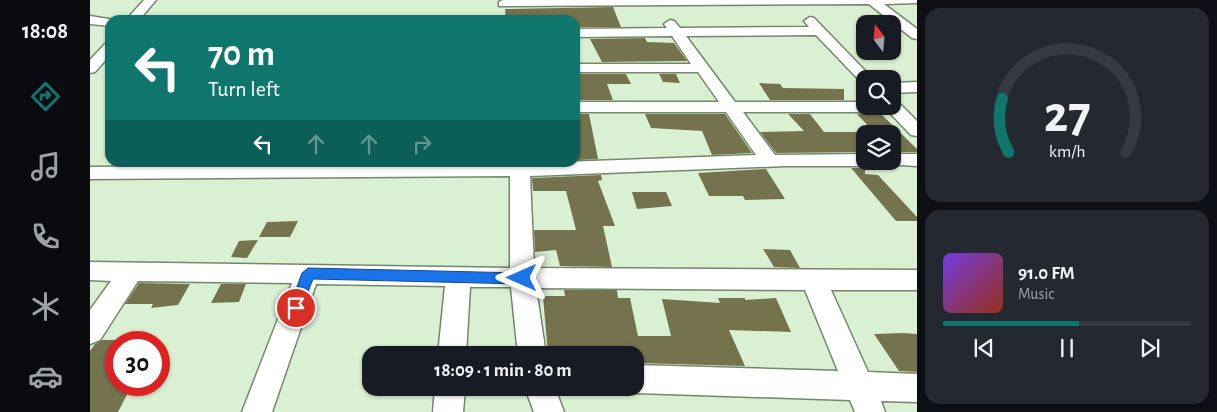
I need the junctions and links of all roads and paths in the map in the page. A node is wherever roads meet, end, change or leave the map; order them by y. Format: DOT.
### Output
graph roads {
  1 [pos="150,0"];
  2 [pos="871,0"];
  3 [pos="917,0"];
  4 [pos="792,1"];
  5 [pos="504,2"];
  6 [pos="656,2"];
  7 [pos="136,15"];
  8 [pos="505,15"];
  9 [pos="90,20"];
  10 [pos="105,22"];
  11 [pos="819,31"];
  12 [pos="580,33"];
  13 [pos="676,33"];
  14 [pos="917,35"];
  15 [pos="105,52"];
  16 [pos="91,67"];
  17 [pos="580,68"];
  18 [pos="701,68"];
  19 [pos="857,70"];
  20 [pos="917,87"];
  21 [pos="901,88"];
  22 [pos="856,106"];
  23 [pos="580,107"];
  24 [pos="730,107"];
  25 [pos="901,114"];
  26 [pos="917,131"];
  27 [pos="769,160"];
  28 [pos="856,160"];
  29 [pos="901,160"];
  30 [pos="917,160"];
  31 [pos="580,165"];
  32 [pos="459,167"];
  33 [pos="521,167"];
  34 [pos="90,173"];
  35 [pos="90,271"];
  36 [pos="131,272"];
  37 [pos="308,273"];
  38 [pos="458,278"];
  39 [pos="522,278"];
  40 [pos="917,280"];
  41 [pos="814,281"];
  42 [pos="90,332"];
  43 [pos="453,346"];
  44 [pos="531,346"];
  45 [pos="644,380"];
  46 [pos="917,388"];
  47 [pos="449,396"];
  48 [pos="543,396"];
  49 [pos="864,400"];
  50 [pos="257,412"];
  51 [pos="448,412"];
  52 [pos="549,412"];
  1 -- 7 [label="street"];
  2 -- 3 [label="street"];
  2 -- 4 [label="street"];
  2 -- 14 [label="street"];
  4 -- 6 [label="street"];
  4 -- 11 [label="street"];
  5 -- 6 [label="street"];
  5 -- 8 [label="street"];
  6 -- 13 [label="street"];
  9 -- 10 [label="street"];
  11 -- 13 [label="street"];
  11 -- 19 [label="street"];
  12 -- 13 [label="street"];
  13 -- 18 [label="street"];
  15 -- 16 [label="street"];
  17 -- 18 [label="street"];
  18 -- 24 [label="street"];
  20 -- 21 [label="street"];
  22 -- 24 [label="street"];
  23 -- 24 [label="street"];
  24 -- 27 [label="street"];
  25 -- 26 [label="street"];
  27 -- 28 [label="street"];
  27 -- 31 [label="street"];
  29 -- 30 [label="street"];
  32 -- 34 [label="street"];
  33 -- 39 [label="street"];
  35 -- 36 [label="street"];
  36 -- 37 [label="street"];
  36 -- 42 [label="street"];
  37 -- 38 [label="street"];
  37 -- 50 [label="street"];
  38 -- 39 [label="street"];
  38 -- 43 [label="street"];
  39 -- 41 [label="street"];
  39 -- 44 [label="street"];
  40 -- 41 [label="street"];
  41 -- 49 [label="street"];
  45 -- 49 [label="street"];
  46 -- 49 [label="street"];
  47 -- 51 [label="street"];
  48 -- 52 [label="street"];
}
